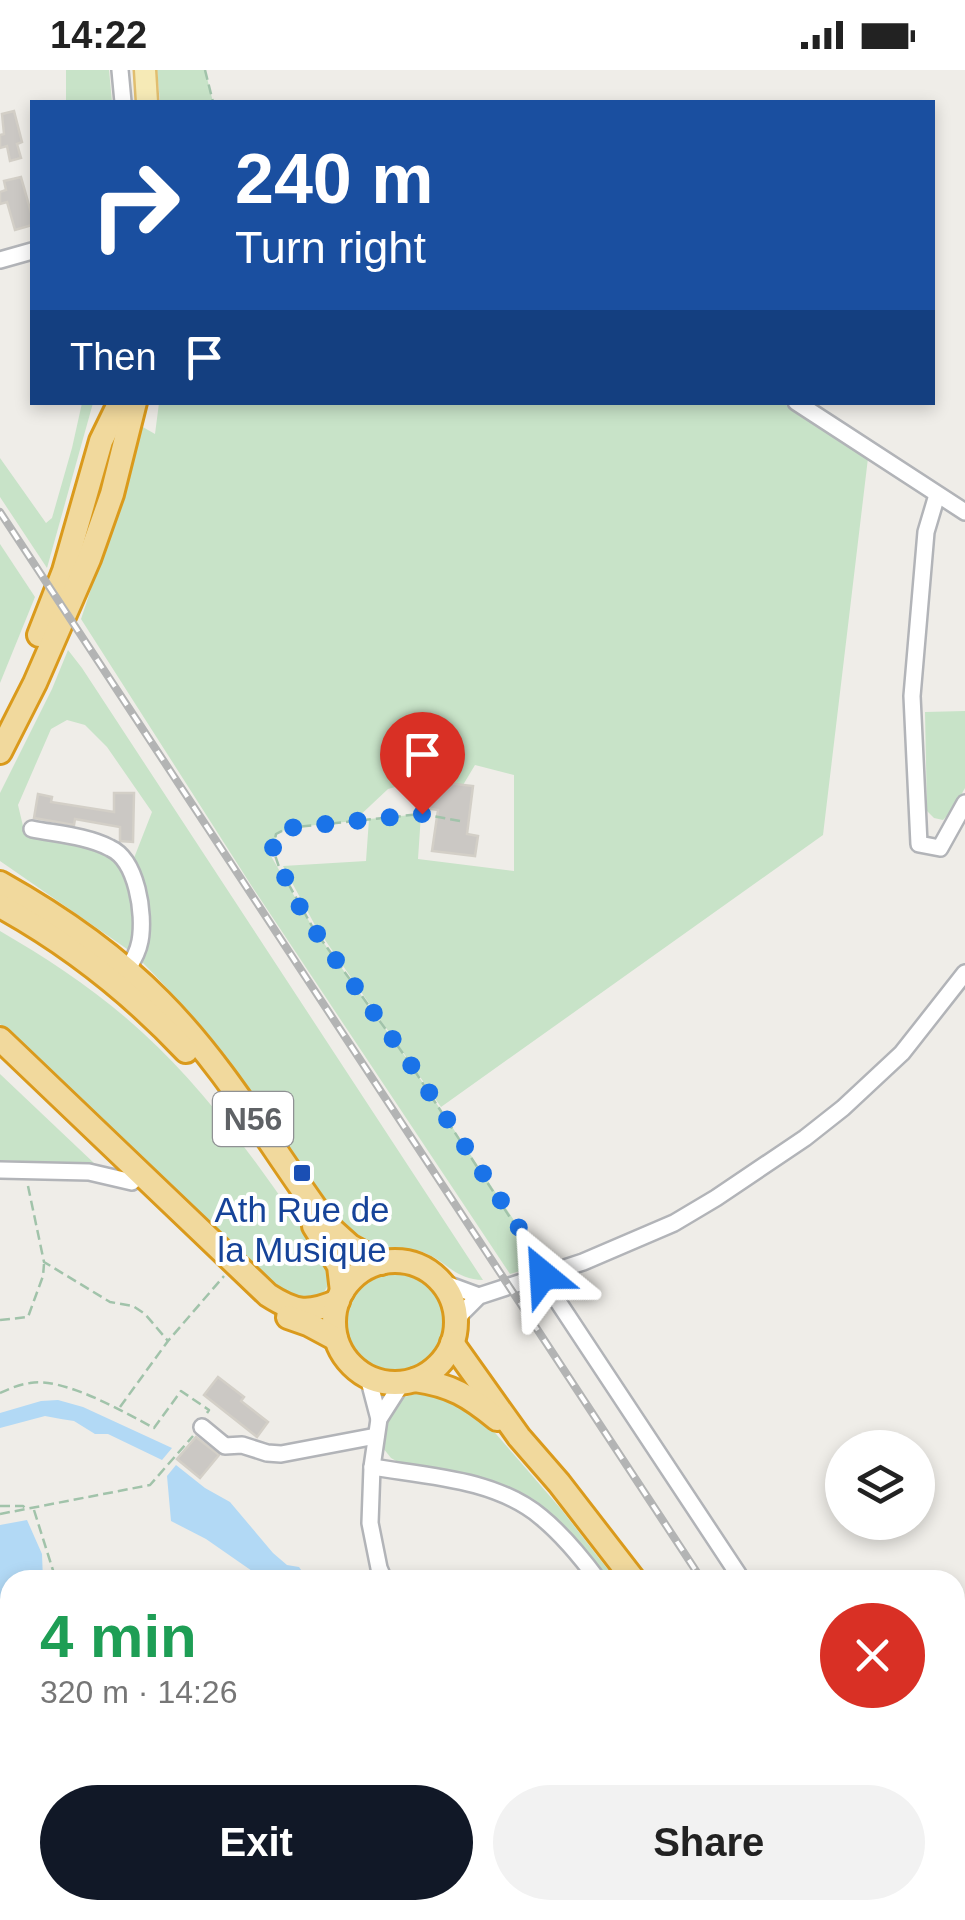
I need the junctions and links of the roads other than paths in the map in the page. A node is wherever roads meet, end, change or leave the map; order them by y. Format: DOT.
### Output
graph roads {
  1 [pos="120,70"];
  2 [pos="145,70"];
  3 [pos="123,100"];
  4 [pos="147,100"];
  5 [pos="30,252"];
  6 [pos="0,260"];
  7 [pos="133,405"];
  8 [pos="801,405"];
  9 [pos="113,407"];
  10 [pos="937,495"];
  11 [pos="965,512"];
  12 [pos="2,713"];
  13 [pos="0,752"];
  14 [pos="965,803"];
  15 [pos="32,829"];
  16 [pos="0,883"];
  17 [pos="0,906"];
  18 [pos="127,970"];
  19 [pos="965,973"];
  20 [pos="0,1039"];
  21 [pos="0,1057"];
  22 [pos="0,1170"];
  23 [pos="132,1182"];
  24 [pos="381,1263"];
  25 [pos="543,1275"];
  26 [pos="441,1282"];
  27 [pos="340,1296"];
  28 [pos="479,1296"];
  29 [pos="454,1336"];
  30 [pos="336,1340"];
  31 [pos="368,1377"];
  32 [pos="408,1382"];
  33 [pos="202,1427"];
  34 [pos="377,1428"];
  35 [pos="519,1437"];
  36 [pos="372,1467"];
  37 [pos="380,1570"];
  38 [pos="590,1570"];
  39 [pos="626,1570"];
  40 [pos="735,1570"];
  1 -- 3 [label="street"];
  2 -- 4 [label="main road"];
  5 -- 6 [label="street"];
  7 -- 13 [label="highway"];
  8 -- 10 [label="street"];
  9 -- 12 [label="highway"];
  10 -- 11 [label="street"];
  10 -- 14 [label="street"];
  15 -- 18 [label="street"];
  16 -- 18 [label="highway, N56"];
  17 -- 27 [label="highway, N56"];
  18 -- 24 [label="highway, N56"];
  19 -- 25 [label="street"];
  20 -- 27 [label="highway"];
  21 -- 23 [label="highway"];
  22 -- 23 [label="street"];
  23 -- 30 [label="highway"];
  24 -- 26 [label="highway, N56"];
  24 -- 27 [label="highway"];
  25 -- 28 [label="street"];
  25 -- 40 [label="street"];
  26 -- 28 [label="street"];
  26 -- 29 [label="highway"];
  27 -- 30 [label="highway, N56"];
  28 -- 29 [label="street"];
  29 -- 32 [label="highway"];
  29 -- 35 [label="highway"];
  30 -- 31 [label="highway"];
  31 -- 32 [label="highway"];
  31 -- 34 [label="street"];
  32 -- 34 [label="street"];
  32 -- 35 [label="highway"];
  33 -- 34 [label="street"];
  34 -- 36 [label="street"];
  35 -- 39 [label="highway"];
  36 -- 37 [label="street"];
  36 -- 38 [label="street"];
}
